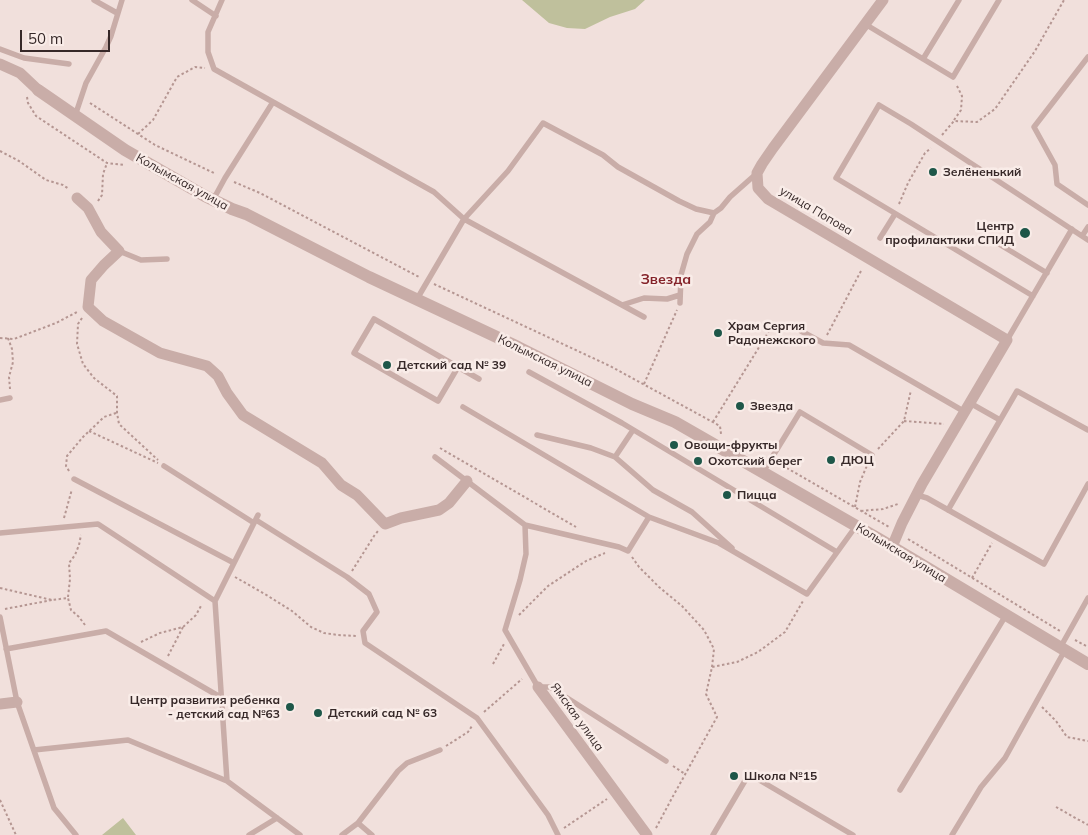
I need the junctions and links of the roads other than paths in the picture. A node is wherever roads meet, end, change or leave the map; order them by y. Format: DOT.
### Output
graph roads {
  1 [pos="94,0"];
  2 [pos="122,0"];
  3 [pos="192,0"];
  4 [pos="222,0"];
  5 [pos="883,0"];
  6 [pos="959,0"];
  7 [pos="999,0"];
  8 [pos="117,13"];
  9 [pos="216,16"];
  10 [pos="865,24"];
  11 [pos="0,48"];
  12 [pos="1088,56"];
  13 [pos="923,59"];
  14 [pos="0,64"];
  15 [pos="69,64"];
  16 [pos="38,90"];
  17 [pos="273,102"];
  18 [pos="75,116"];
  19 [pos="757,174"];
  20 [pos="77,198"];
  21 [pos="214,200"];
  22 [pos="1088,205"];
  23 [pos="714,213"];
  24 [pos="895,214"];
  25 [pos="464,219"];
  26 [pos="1088,227"];
  27 [pos="1072,230"];
  28 [pos="1082,236"];
  29 [pos="880,238"];
  30 [pos="989,238"];
  31 [pos="1088,240"];
  32 [pos="119,251"];
  33 [pos="167,259"];
  34 [pos="1047,272"];
  35 [pos="680,295"];
  36 [pos="1033,296"];
  37 [pos="417,299"];
  38 [pos="680,303"];
  39 [pos="622,305"];
  40 [pos="644,317"];
  41 [pos="801,331"];
  42 [pos="1008,340"];
  43 [pos="458,367"];
  44 [pos="529,372"];
  45 [pos="479,379"];
  46 [pos="10,398"];
  47 [pos="0,400"];
  48 [pos="463,407"];
  49 [pos="967,408"];
  50 [pos="1000,420"];
  51 [pos="633,430"];
  52 [pos="1088,430"];
  53 [pos="537,435"];
  54 [pos="872,455"];
  55 [pos="434,457"];
  56 [pos="615,457"];
  57 [pos="164,466"];
  58 [pos="763,472"];
  59 [pos="74,479"];
  60 [pos="467,481"];
  61 [pos="1088,484"];
  62 [pos="917,495"];
  63 [pos="948,510"];
  64 [pos="649,518"];
  65 [pos="256,519"];
  66 [pos="525,525"];
  67 [pos="856,526"];
  68 [pos="0,533"];
  69 [pos="892,547"];
  70 [pos="837,552"];
  71 [pos="742,556"];
  72 [pos="234,563"];
  73 [pos="1088,598"];
  74 [pos="215,601"];
  75 [pos="1006,615"];
  76 [pos="0,616"];
  77 [pos="6,649"];
  78 [pos="1062,649"];
  79 [pos="1088,664"];
  80 [pos="538,687"];
  81 [pos="222,698"];
  82 [pos="17,702"];
  83 [pos="0,704"];
  84 [pos="34,750"];
  85 [pos="440,750"];
  86 [pos="666,761"];
  87 [pos="227,781"];
  88 [pos="900,790"];
  89 [pos="277,818"];
  90 [pos="358,823"];
  91 [pos="652,831"];
  92 [pos="557,834"];
  93 [pos="76,835"];
  94 [pos="249,835"];
  95 [pos="300,835"];
  96 [pos="342,835"];
  97 [pos="372,835"];
  98 [pos="713,835"];
  99 [pos="853,835"];
  100 [pos="952,835"];
  1 -- 8 [label="lane"];
  2 -- 8 [label="lane"];
  3 -- 9 [label="lane"];
  4 -- 9 [label="lane"];
  5 -- 10 [label="street"];
  6 -- 13 [label="lane"];
  7 -- 13 [label="lane"];
  8 -- 18 [label="lane"];
  9 -- 17 [label="lane"];
  10 -- 13 [label="lane"];
  10 -- 19 [label="street"];
  11 -- 15 [label="lane"];
  12 -- 22 [label="lane"];
  14 -- 16 [label="street, Колымская улица"];
  16 -- 18 [label="street, Колымская улица"];
  17 -- 21 [label="lane"];
  17 -- 25 [label="lane"];
  18 -- 21 [label="street, Колымская улица"];
  19 -- 23 [label="lane"];
  19 -- 42 [label="street, улица Попова"];
  20 -- 32 [label="street"];
  21 -- 37 [label="street, Колымская улица"];
  23 -- 25 [label="lane"];
  23 -- 35 [label="lane"];
  24 -- 27 [label="lane"];
  24 -- 29 [label="lane"];
  24 -- 36 [label="lane"];
  25 -- 37 [label="lane"];
  25 -- 39 [label="lane"];
  26 -- 28 [label="lane"];
  27 -- 28 [label="lane"];
  27 -- 34 [label="lane"];
  28 -- 31 [label="lane"];
  30 -- 34 [label="lane"];
  32 -- 33 [label="lane"];
  32 -- 60 [label="street"];
  34 -- 36 [label="lane"];
  35 -- 38 [label="lane"];
  35 -- 39 [label="lane"];
  36 -- 42 [label="lane"];
  37 -- 58 [label="street, Колымская улица"];
  39 -- 40 [label="lane"];
  41 -- 49 [label="lane"];
  42 -- 49 [label="street"];
  43 -- 43 [label="lane"];
  43 -- 45 [label="lane"];
  44 -- 51 [label="lane"];
  46 -- 47 [label="lane"];
  48 -- 64 [label="lane"];
  49 -- 50 [label="lane"];
  49 -- 62 [label="street"];
  50 -- 52 [label="lane"];
  50 -- 63 [label="lane"];
  51 -- 56 [label="lane"];
  51 -- 70 [label="lane"];
  53 -- 56 [label="lane"];
  54 -- 58 [label="lane"];
  55 -- 60 [label="lane"];
  56 -- 71 [label="lane"];
  57 -- 65 [label="lane"];
  58 -- 67 [label="street, Колымская улица"];
  59 -- 72 [label="lane"];
  60 -- 66 [label="lane"];
  61 -- 63 [label="lane"];
  62 -- 63 [label="lane"];
  62 -- 69 [label="street"];
  64 -- 66 [label="lane"];
  64 -- 71 [label="lane"];
  65 -- 72 [label="lane"];
  65 -- 92 [label="lane"];
  66 -- 80 [label="lane"];
  67 -- 69 [label="street, Колымская улица"];
  67 -- 70 [label="lane"];
  68 -- 74 [label="lane"];
  69 -- 75 [label="street, Колымская улица"];
  70 -- 71 [label="lane"];
  72 -- 74 [label="lane"];
  73 -- 78 [label="lane"];
  74 -- 81 [label="lane"];
  75 -- 78 [label="street, Колымская улица"];
  75 -- 88 [label="lane"];
  76 -- 77 [label="lane"];
  77 -- 81 [label="lane"];
  77 -- 82 [label="lane"];
  78 -- 79 [label="street, Колымская улица"];
  78 -- 100 [label="lane"];
  80 -- 86 [label="lane, Ямская улица"];
  80 -- 91 [label="street, Ямская улица"];
  81 -- 87 [label="lane"];
  82 -- 83 [label="street"];
  82 -- 84 [label="lane"];
  84 -- 87 [label="lane"];
  84 -- 93 [label="lane"];
  85 -- 90 [label="lane"];
  87 -- 89 [label="lane"];
  89 -- 94 [label="lane"];
  89 -- 95 [label="lane"];
  90 -- 96 [label="lane"];
  90 -- 97 [label="lane"];
  98 -- 99 [label="lane"];
}
